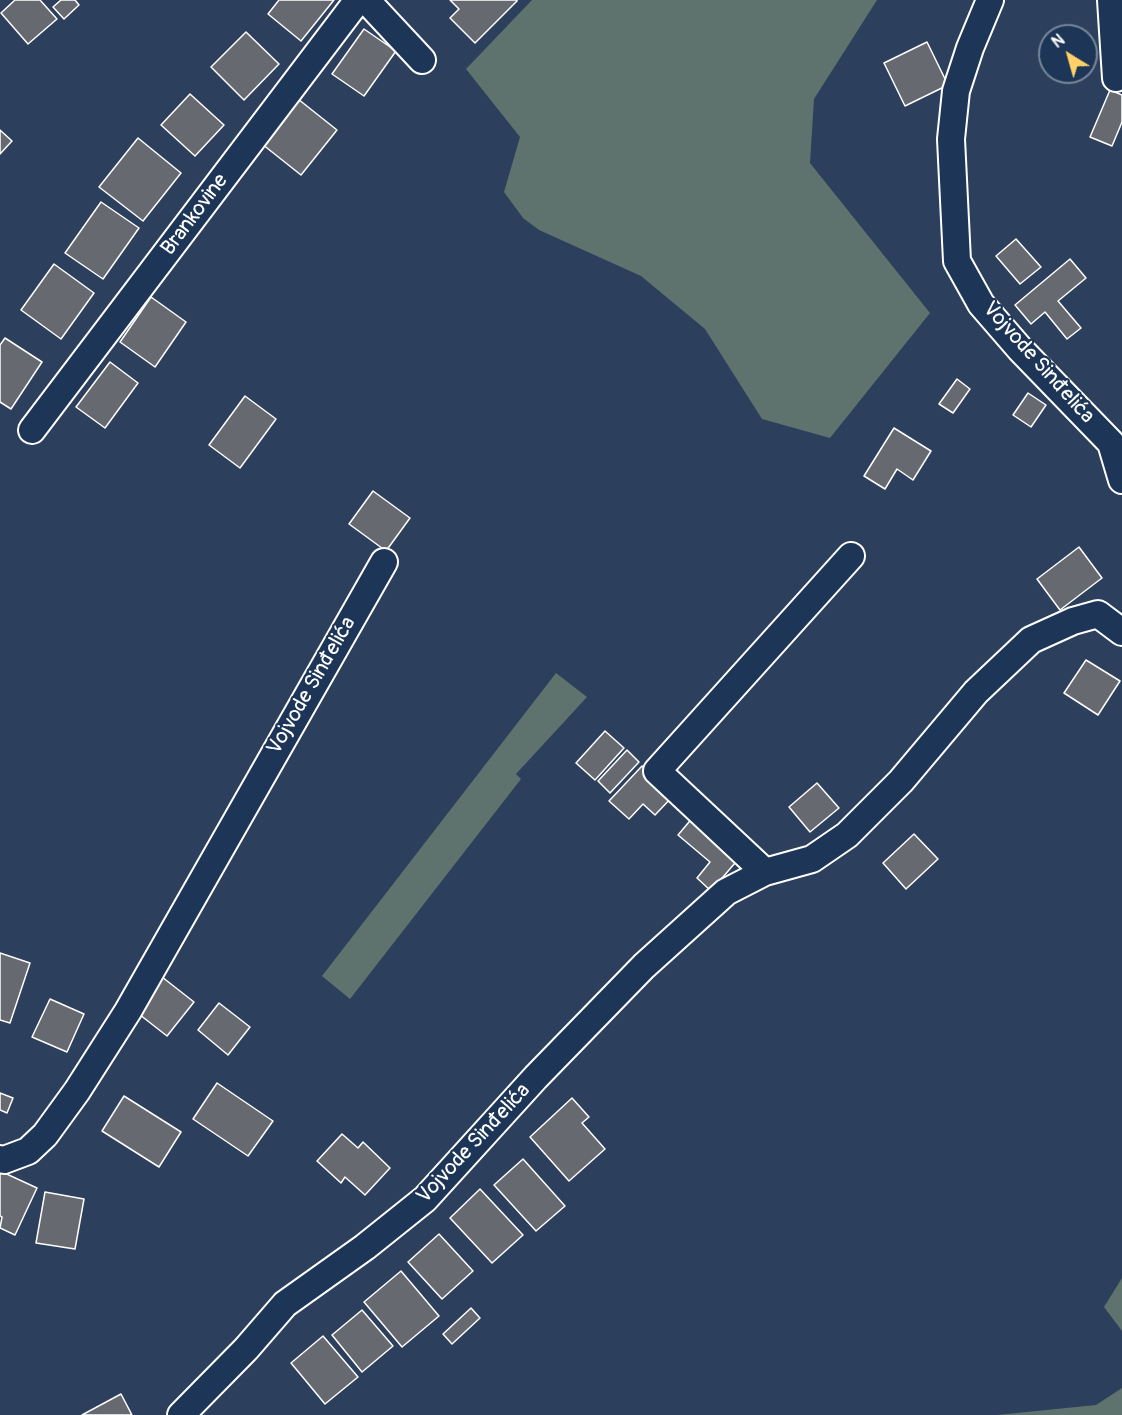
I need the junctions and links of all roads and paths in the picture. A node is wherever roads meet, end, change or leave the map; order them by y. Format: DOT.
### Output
graph roads {
  1 [pos="358,0"];
  2 [pos="366,0"];
  3 [pos="990,0"];
  4 [pos="1111,0"];
  5 [pos="422,60"];
  6 [pos="1116,78"];
  7 [pos="32,430"];
  8 [pos="1122,480"];
  9 [pos="851,556"];
  10 [pos="384,562"];
  11 [pos="1122,632"];
  12 [pos="765,872"];
  13 [pos="0,1159"];
  14 [pos="181,1415"];
  1 -- 7 [label="street, Brankovine"];
  2 -- 5 [label="street"];
  3 -- 8 [label="street, Vojvode Sinđelića"];
  4 -- 6 [label="street"];
  9 -- 12 [label="street"];
  10 -- 13 [label="street, Vojvode Sinđelića"];
  11 -- 12 [label="street, Vojvode Sinđelića"];
  12 -- 14 [label="street, Vojvode Sinđelića"];
}
